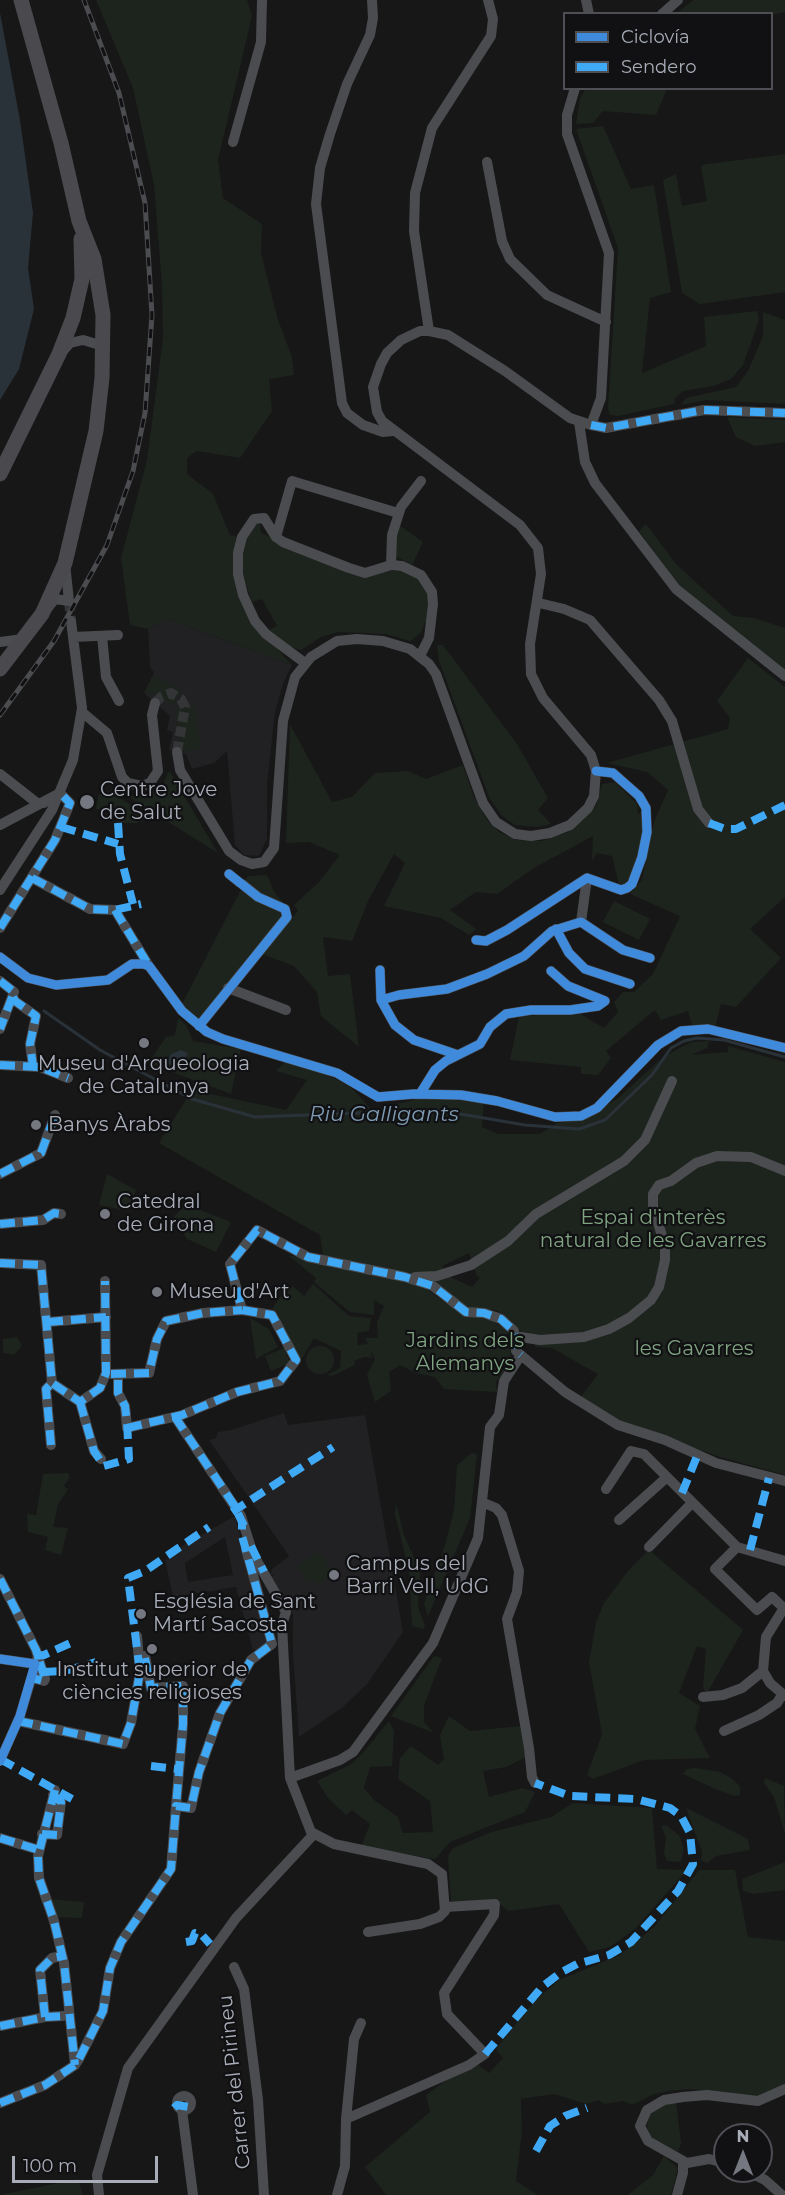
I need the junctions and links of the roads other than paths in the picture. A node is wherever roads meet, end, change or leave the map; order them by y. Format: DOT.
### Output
graph roads {
  1 [pos="21,0"];
  2 [pos="262,0"];
  3 [pos="372,0"];
  4 [pos="488,0"];
  5 [pos="678,0"];
  6 [pos="664,12"];
  7 [pos="574,90"];
  8 [pos="233,142"];
  9 [pos="487,162"];
  10 [pos="79,221"];
  11 [pos="606,322"];
  12 [pos="429,331"];
  13 [pos="103,346"];
  14 [pos="59,354"];
  15 [pos="785,413"];
  16 [pos="579,422"];
  17 [pos="591,425"];
  18 [pos="393,431"];
  19 [pos="0,474"];
  20 [pos="421,481"];
  21 [pos="398,513"];
  22 [pos="276,537"];
  23 [pos="65,562"];
  24 [pos="391,565"];
  25 [pos="538,603"];
  26 [pos="42,614"];
  27 [pos="71,621"];
  28 [pos="118,635"];
  29 [pos="102,636"];
  30 [pos="73,637"];
  31 [pos="23,639"];
  32 [pos="0,642"];
  33 [pos="420,656"];
  34 [pos="305,663"];
  35 [pos="0,669"];
  36 [pos="785,676"];
  37 [pos="118,701"];
  38 [pos="156,703"];
  39 [pos="82,712"];
  40 [pos="177,752"];
  41 [pos="596,771"];
  42 [pos="0,774"];
  43 [pos="60,793"];
  44 [pos="37,803"];
  45 [pos="52,810"];
  46 [pos="709,823"];
  47 [pos="0,825"];
  48 [pos="229,874"];
  49 [pos="32,878"];
  50 [pos="586,878"];
  51 [pos="0,890"];
  52 [pos="581,922"];
  53 [pos="0,928"];
  54 [pos="556,929"];
  55 [pos="476,940"];
  56 [pos="0,957"];
  57 [pos="650,958"];
  58 [pos="149,966"];
  59 [pos="380,970"];
  60 [pos="551,971"];
  61 [pos="0,981"];
  62 [pos="630,984"];
  63 [pos="228,988"];
  64 [pos="13,997"];
  65 [pos="381,1000"];
  66 [pos="286,1010"];
  67 [pos="199,1026"];
  68 [pos="0,1029"];
  69 [pos="785,1048"];
  70 [pos="458,1055"];
  71 [pos="0,1065"];
  72 [pos="33,1066"];
  73 [pos="68,1078"];
  74 [pos="672,1082"];
  75 [pos="420,1094"];
  76 [pos="55,1115"];
  77 [pos="785,1171"];
  78 [pos="0,1174"];
  79 [pos="61,1214"];
  80 [pos="0,1224"];
  81 [pos="0,1263"];
  82 [pos="409,1278"];
  83 [pos="105,1281"];
  84 [pos="242,1310"];
  85 [pos="106,1317"];
  86 [pos="48,1322"];
  87 [pos="514,1336"];
  88 [pos="521,1355"];
  89 [pos="106,1373"];
  90 [pos="118,1376"];
  91 [pos="52,1383"];
  92 [pos="80,1401"];
  93 [pos="175,1417"];
  94 [pos="653,1437"];
  95 [pos="51,1445"];
  96 [pos="644,1454"];
  97 [pos="101,1459"];
  98 [pos="666,1478"];
  99 [pos="785,1480"];
  100 [pos="606,1489"];
  101 [pos="484,1503"];
  102 [pos="693,1503"];
  103 [pos="619,1520"];
  104 [pos="242,1522"];
  105 [pos="649,1547"];
  106 [pos="737,1547"];
  107 [pos="785,1561"];
  108 [pos="0,1579"];
  109 [pos="785,1609"];
  110 [pos="0,1659"];
  111 [pos="36,1660"];
  112 [pos="763,1671"];
  113 [pos="784,1696"];
  114 [pos="703,1697"];
  115 [pos="18,1721"];
  116 [pos="724,1731"];
  117 [pos="0,1761"];
  118 [pos="290,1778"];
  119 [pos="535,1783"];
  120 [pos="54,1793"];
  121 [pos="176,1806"];
  122 [pos="314,1834"];
  123 [pos="0,1838"];
  124 [pos="41,1842"];
  125 [pos="445,1907"];
  126 [pos="368,1932"];
  127 [pos="62,1956"];
  128 [pos="234,1967"];
  129 [pos="63,2016"];
  130 [pos="45,2017"];
  131 [pos="361,2023"];
  132 [pos="0,2026"];
  133 [pos="75,2065"];
  134 [pos="785,2089"];
  135 [pos="0,2103"];
  136 [pos="182,2110"];
  137 [pos="345,2119"];
  138 [pos="683,2161"];
  139 [pos="713,2161"];
  140 [pos="768,2183"];
  141 [pos="99,2195"];
  142 [pos="192,2195"];
  143 [pos="264,2195"];
  144 [pos="337,2195"];
  145 [pos="676,2195"];
  146 [pos="782,2195"];
  1 -- 10 [label="street"];
  2 -- 8 [label="street"];
  3 -- 18 [label="street"];
  4 -- 12 [label="street"];
  5 -- 6 [label="street"];
  7 -- 11 [label="street"];
  9 -- 11 [label="street"];
  10 -- 13 [label="street"];
  10 -- 14 [label="street"];
  11 -- 17 [label="street"];
  12 -- 16 [label="street"];
  12 -- 18 [label="street"];
  13 -- 14 [label="street"];
  13 -- 23 [label="street"];
  14 -- 19 [label="street"];
  15 -- 17 [label="street"];
  16 -- 17 [label="street"];
  16 -- 36 [label="street"];
  18 -- 25 [label="street"];
  20 -- 21 [label="street"];
  21 -- 22 [label="street"];
  21 -- 24 [label="street"];
  22 -- 24 [label="street"];
  22 -- 34 [label="street"];
  23 -- 26 [label="street"];
  23 -- 26 [label="street"];
  24 -- 33 [label="street"];
  25 -- 41 [label="street"];
  25 -- 46 [label="street"];
  26 -- 31 [label="street"];
  27 -- 30 [label="street"];
  28 -- 29 [label="street"];
  29 -- 30 [label="street"];
  29 -- 37 [label="street"];
  30 -- 39 [label="street"];
  31 -- 32 [label="street"];
  31 -- 35 [label="street"];
  33 -- 34 [label="street"];
  33 -- 41 [label="street"];
  34 -- 40 [label="street"];
  38 -- 39 [label="street"];
  39 -- 43 [label="street"];
  41 -- 50 [label="street"];
  42 -- 44 [label="street"];
  43 -- 44 [label="street"];
  43 -- 45 [label="street"];
  43 -- 49 [label="street"];
  44 -- 45 [label="street"];
  44 -- 47 [label="street"];
  45 -- 51 [label="street"];
  48 -- 63 [label="street"];
  49 -- 53 [label="street"];
  49 -- 58 [label="street"];
  50 -- 52 [label="street"];
  50 -- 55 [label="street"];
  52 -- 54 [label="street"];
  52 -- 57 [label="street"];
  54 -- 62 [label="street"];
  54 -- 65 [label="street"];
  56 -- 58 [label="street"];
  58 -- 67 [label="street"];
  59 -- 65 [label="street"];
  60 -- 70 [label="street"];
  61 -- 64 [label="street"];
  63 -- 66 [label="street"];
  63 -- 67 [label="street"];
  64 -- 68 [label="street"];
  64 -- 72 [label="street"];
  65 -- 70 [label="street"];
  67 -- 75 [label="street"];
  69 -- 75 [label="street"];
  70 -- 75 [label="street"];
  71 -- 72 [label="street"];
  72 -- 73 [label="street"];
  74 -- 82 [label="street"];
  76 -- 78 [label="street"];
  77 -- 87 [label="street"];
  79 -- 80 [label="street"];
  81 -- 86 [label="street"];
  82 -- 84 [label="street"];
  82 -- 87 [label="street"];
  83 -- 85 [label="street"];
  84 -- 90 [label="street"];
  84 -- 93 [label="street"];
  85 -- 86 [label="street"];
  85 -- 89 [label="street"];
  86 -- 91 [label="street"];
  87 -- 88 [label="street"];
  88 -- 94 [label="street"];
  88 -- 101 [label="street"];
  89 -- 90 [label="street"];
  89 -- 92 [label="street"];
  90 -- 93 [label="street"];
  91 -- 92 [label="street"];
  91 -- 95 [label="street"];
  92 -- 97 [label="street"];
  93 -- 104 [label="street"];
  94 -- 96 [label="street"];
  94 -- 99 [label="street"];
  96 -- 98 [label="street"];
  96 -- 100 [label="street"];
  98 -- 102 [label="street"];
  98 -- 103 [label="street"];
  101 -- 118 [label="street"];
  101 -- 119 [label="street"];
  102 -- 105 [label="street"];
  102 -- 106 [label="street"];
  104 -- 118 [label="street"];
  104 -- 121 [label="street"];
  106 -- 107 [label="street"];
  106 -- 109 [label="street"];
  108 -- 111 [label="street"];
  109 -- 112 [label="street"];
  110 -- 111 [label="street"];
  111 -- 115 [label="street"];
  112 -- 113 [label="street"];
  112 -- 114 [label="street"];
  113 -- 116 [label="street"];
  115 -- 117 [label="street"];
  115 -- 121 [label="street"];
  118 -- 122 [label="street"];
  120 -- 124 [label="street"];
  121 -- 133 [label="street"];
  122 -- 125 [label="street"];
  122 -- 141 [label="street"];
  123 -- 124 [label="street"];
  124 -- 127 [label="street"];
  125 -- 126 [label="street"];
  125 -- 137 [label="street"];
  127 -- 130 [label="street"];
  127 -- 133 [label="street"];
  128 -- 143 [label="street, Carrer del Pirineu"];
  129 -- 130 [label="street"];
  130 -- 132 [label="street"];
  131 -- 137 [label="street"];
  133 -- 135 [label="street"];
  134 -- 138 [label="street"];
  136 -- 142 [label="street"];
  137 -- 144 [label="street"];
  138 -- 139 [label="street"];
  138 -- 145 [label="street"];
  140 -- 146 [label="street"];
}
